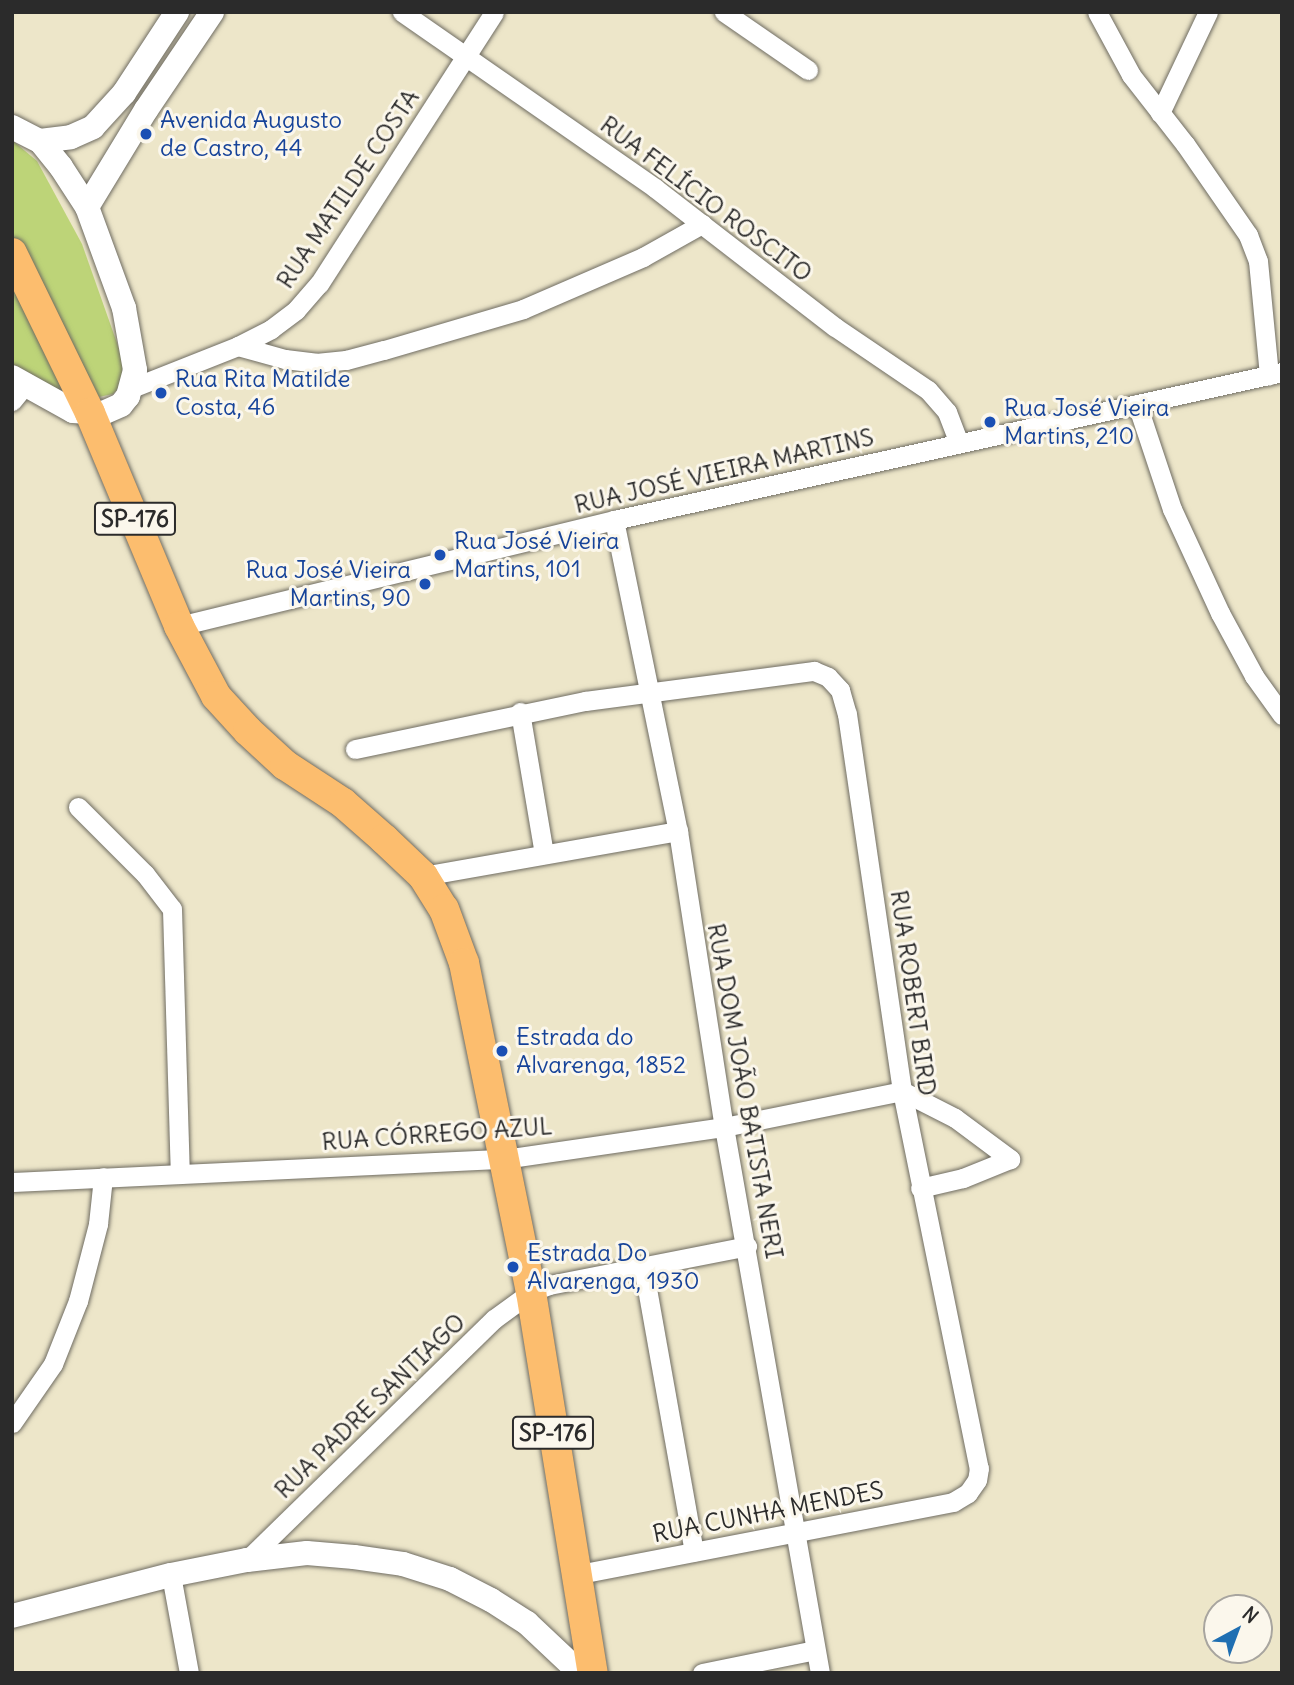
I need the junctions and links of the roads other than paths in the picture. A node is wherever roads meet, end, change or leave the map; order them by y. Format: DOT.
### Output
graph roads {
  1 [pos="177,12"];
  2 [pos="212,12"];
  3 [pos="402,12"];
  4 [pos="494,12"];
  5 [pos="724,12"];
  6 [pos="1097,12"];
  7 [pos="1208,12"];
  8 [pos="466,55"];
  9 [pos="808,70"];
  10 [pos="124,93"];
  11 [pos="146,110"];
  12 [pos="1160,113"];
  13 [pos="12,127"];
  14 [pos="40,141"];
  15 [pos="87,207"];
  16 [pos="702,224"];
  17 [pos="12,253"];
  18 [pos="238,346"];
  19 [pos="1275,373"];
  20 [pos="16,388"];
  21 [pos="132,388"];
  22 [pos="1137,404"];
  23 [pos="90,413"];
  24 [pos="958,443"];
  25 [pos="614,520"];
  26 [pos="179,625"];
  27 [pos="651,695"];
  28 [pos="520,712"];
  29 [pos="1282,715"];
  30 [pos="355,749"];
  31 [pos="78,807"];
  32 [pos="678,831"];
  33 [pos="544,854"];
  34 [pos="423,876"];
  35 [pos="902,1091"];
  36 [pos="724,1127"];
  37 [pos="504,1159"];
  38 [pos="180,1174"];
  39 [pos="103,1177"];
  40 [pos="12,1182"];
  41 [pos="920,1188"];
  42 [pos="747,1246"];
  43 [pos="643,1266"];
  44 [pos="531,1292"];
  45 [pos="12,1423"];
  46 [pos="968,1493"];
  47 [pos="795,1532"];
  48 [pos="694,1551"];
  49 [pos="247,1560"];
  50 [pos="171,1575"];
  51 [pos="575,1575"];
  52 [pos="17,1610"];
  53 [pos="542,1637"];
  54 [pos="588,1641"];
  55 [pos="815,1650"];
  56 [pos="189,1673"];
  57 [pos="580,1673"];
  58 [pos="593,1673"];
  59 [pos="702,1673"];
  60 [pos="820,1673"];
  1 -- 10 [label="street"];
  2 -- 11 [label="street"];
  3 -- 8 [label="street, RUA FELÍCIO ROSCITO"];
  4 -- 8 [label="street, RUA MATILDE COSTA"];
  5 -- 9 [label="street"];
  6 -- 12 [label="street"];
  7 -- 12 [label="street"];
  8 -- 16 [label="street, RUA FELÍCIO ROSCITO"];
  8 -- 18 [label="street, RUA MATILDE COSTA"];
  10 -- 11 [label="street"];
  10 -- 14 [label="street"];
  11 -- 15 [label="street"];
  12 -- 19 [label="street"];
  13 -- 14 [label="street"];
  14 -- 15 [label="street"];
  15 -- 21 [label="street"];
  16 -- 18 [label="street"];
  16 -- 24 [label="street, RUA FELÍCIO ROSCITO"];
  17 -- 23 [label="main road, SP-176"];
  18 -- 21 [label="street, RUA MATILDE COSTA"];
  19 -- 22 [label="street, RUA JOSÉ VIEIRA MARTINS"];
  20 -- 23 [label="street"];
  21 -- 23 [label="street"];
  22 -- 24 [label="street, RUA JOSÉ VIEIRA MARTINS"];
  22 -- 29 [label="street"];
  23 -- 26 [label="main road, SP-176"];
  24 -- 25 [label="street, RUA JOSÉ VIEIRA MARTINS"];
  25 -- 26 [label="street, RUA JOSÉ VIEIRA MARTINS"];
  25 -- 27 [label="street, RUA DOM JOÃO BATISTA NERI"];
  26 -- 34 [label="main road, SP-176"];
  27 -- 28 [label="street, RUA ROBERT BIRD"];
  27 -- 32 [label="street, RUA DOM JOÃO BATISTA NERI"];
  27 -- 35 [label="street, RUA ROBERT BIRD"];
  28 -- 30 [label="street, RUA ROBERT BIRD"];
  28 -- 33 [label="street"];
  31 -- 38 [label="street"];
  32 -- 33 [label="street"];
  32 -- 36 [label="street, RUA DOM JOÃO BATISTA NERI"];
  33 -- 34 [label="street"];
  34 -- 37 [label="main road, SP-176"];
  35 -- 36 [label="street, RUA CÓRREGO AZUL"];
  35 -- 41 [label="street, RUA ROBERT BIRD"];
  35 -- 41 [label="street"];
  36 -- 37 [label="street, RUA CÓRREGO AZUL"];
  36 -- 42 [label="street, RUA DOM JOÃO BATISTA NERI"];
  37 -- 38 [label="street, RUA CÓRREGO AZUL"];
  37 -- 44 [label="main road, SP-176"];
  38 -- 39 [label="street, RUA CÓRREGO AZUL"];
  39 -- 40 [label="street, RUA CÓRREGO AZUL"];
  39 -- 45 [label="street"];
  41 -- 46 [label="street, RUA ROBERT BIRD"];
  42 -- 43 [label="street, RUA PADRE SANTIAGO"];
  42 -- 47 [label="street, RUA DOM JOÃO BATISTA NERI"];
  43 -- 44 [label="street, RUA PADRE SANTIAGO"];
  43 -- 48 [label="street"];
  44 -- 49 [label="street, RUA PADRE SANTIAGO"];
  44 -- 51 [label="main road, SP-176"];
  46 -- 47 [label="street, RUA CUNHA MENDES"];
  47 -- 48 [label="street, RUA CUNHA MENDES"];
  47 -- 55 [label="street, RUA DOM JOÃO BATISTA NERI"];
  48 -- 51 [label="street, RUA CUNHA MENDES"];
  49 -- 50 [label="street"];
  49 -- 53 [label="street"];
  50 -- 52 [label="street"];
  50 -- 56 [label="street"];
  51 -- 54 [label="main road, SP-176"];
  53 -- 54 [label="street"];
  53 -- 57 [label="street"];
  54 -- 58 [label="main road, SP-176"];
  55 -- 59 [label="street"];
  55 -- 60 [label="street, RUA DOM JOÃO BATISTA NERI"];
}
